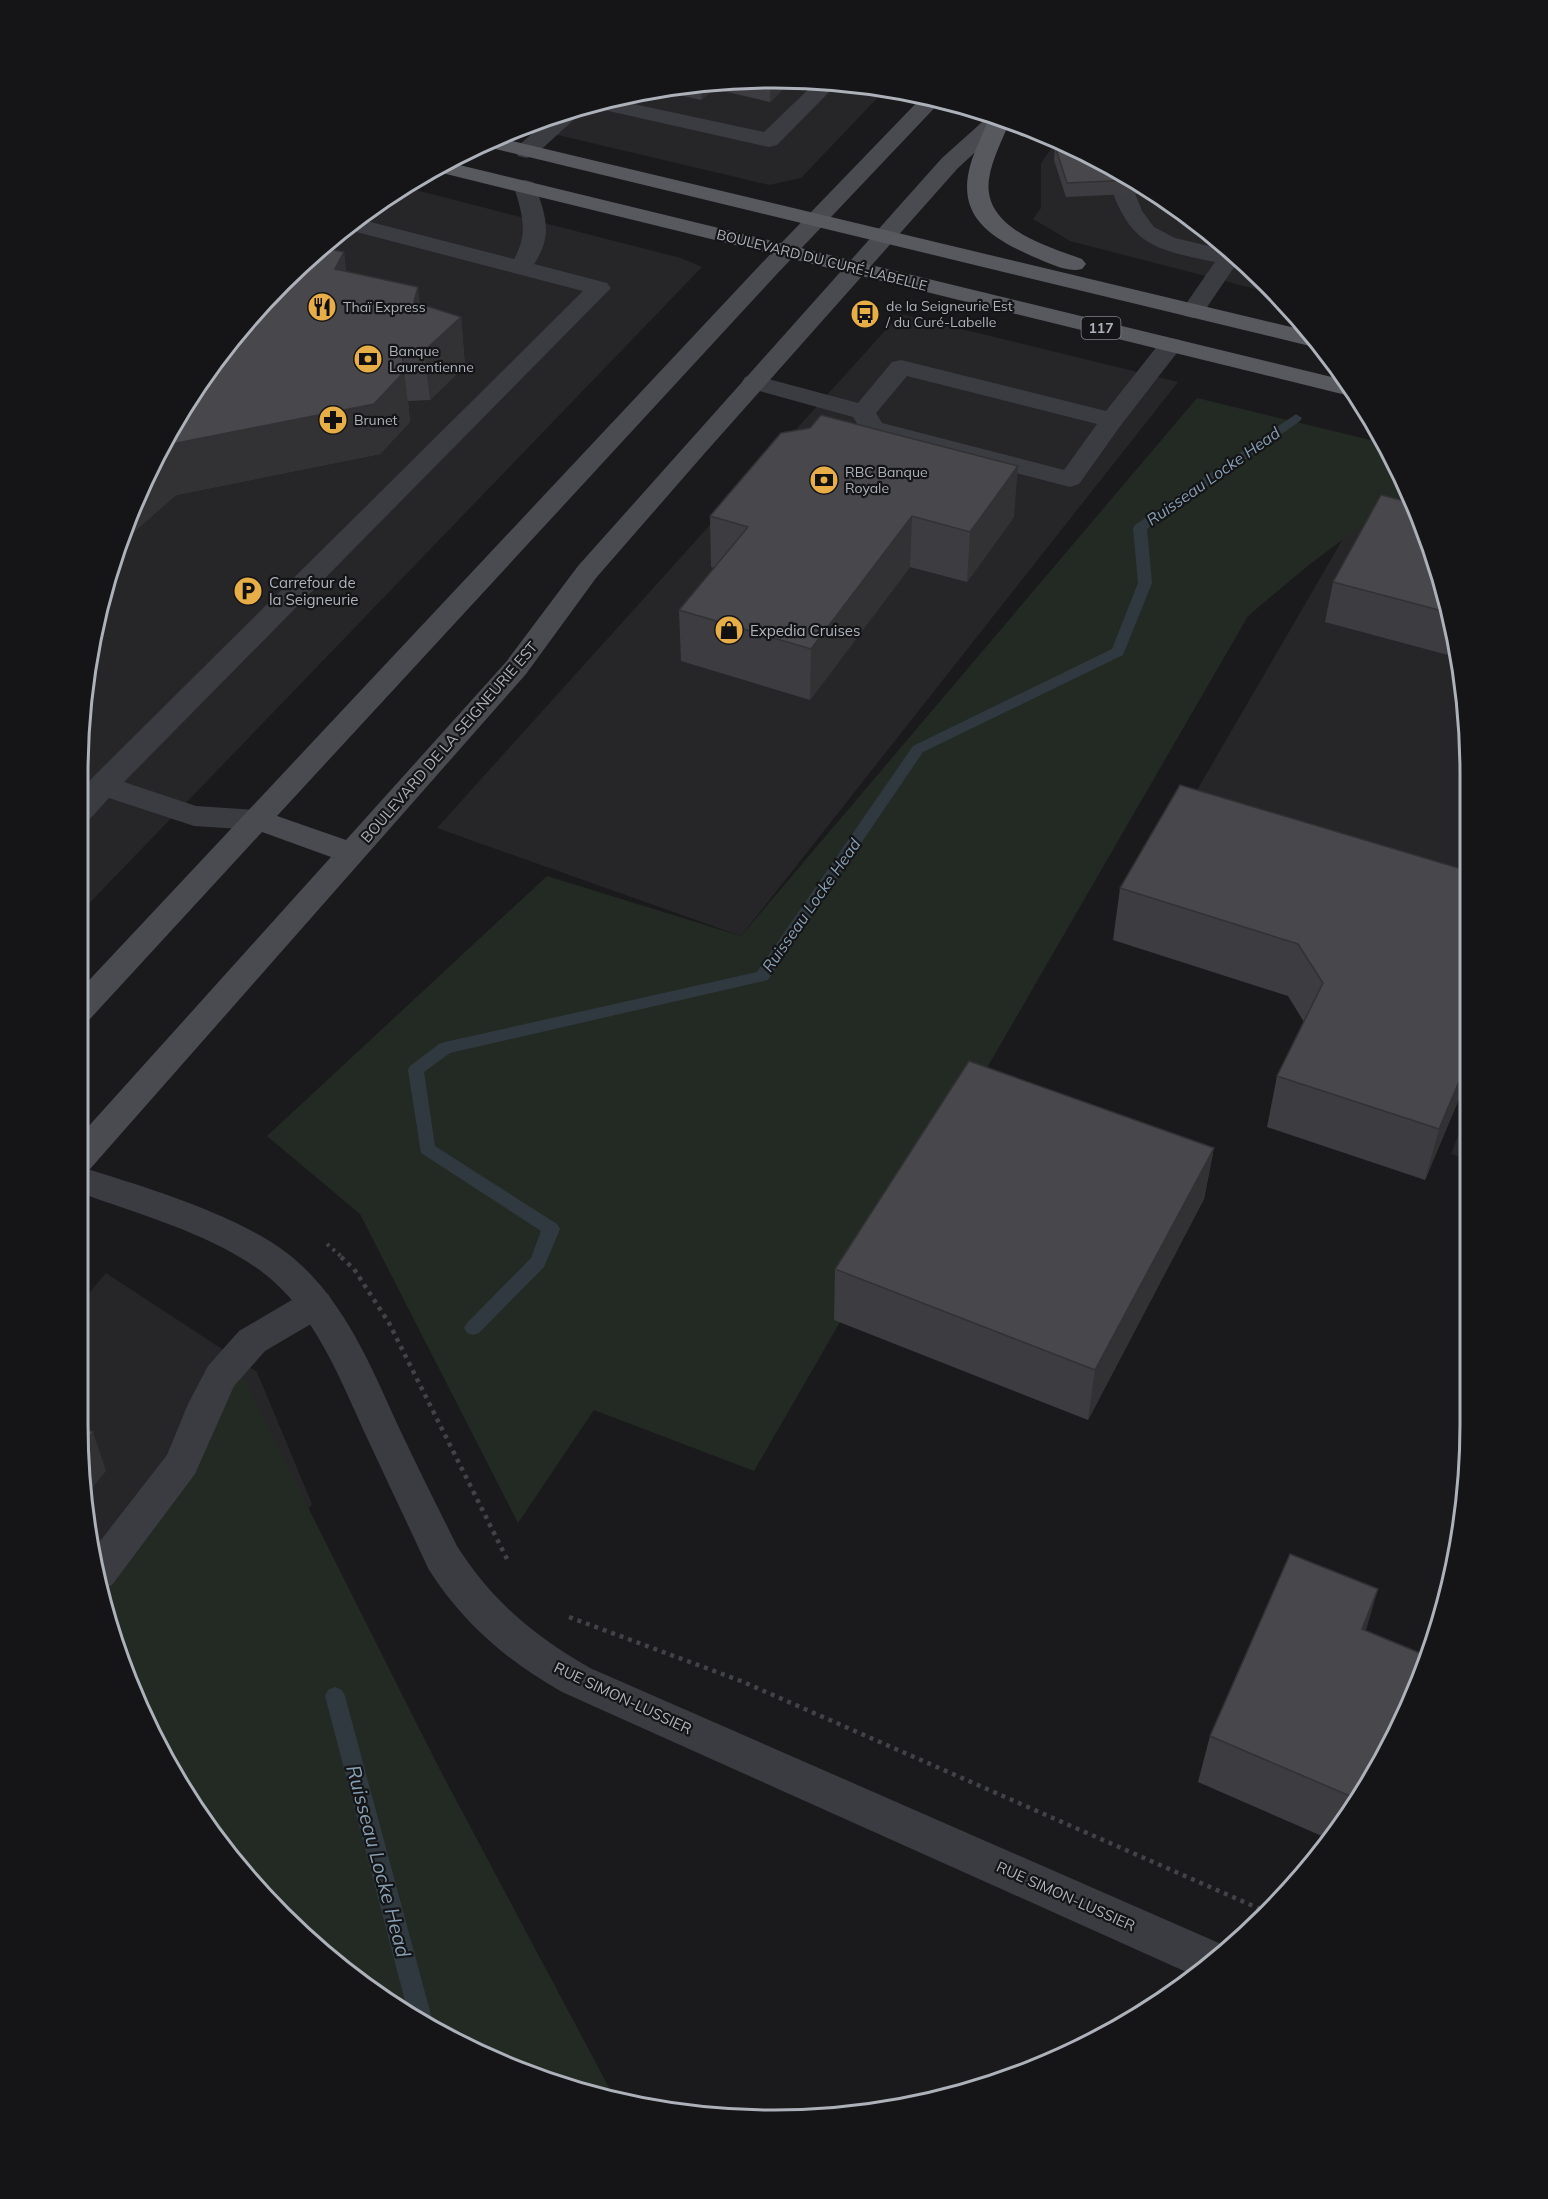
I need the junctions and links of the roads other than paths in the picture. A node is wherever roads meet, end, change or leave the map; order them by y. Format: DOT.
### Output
graph roads {
  1 [pos="820,90"];
  2 [pos="925,106"];
  3 [pos="618,107"];
  4 [pos="555,125"];
  5 [pos="993,125"];
  6 [pos="997,126"];
  7 [pos="503,145"];
  8 [pos="526,151"];
  9 [pos="451,169"];
  10 [pos="1120,182"];
  11 [pos="525,187"];
  12 [pos="817,220"];
  13 [pos="362,227"];
  14 [pos="885,237"];
  15 [pos="786,250"];
  16 [pos="1220,254"];
  17 [pos="1229,262"];
  18 [pos="520,268"];
  19 [pos="856,268"];
  20 [pos="1193,311"];
  21 [pos="1301,337"];
  22 [pos="1171,345"];
  23 [pos="754,382"];
  24 [pos="1339,386"];
  25 [pos="863,412"];
  26 [pos="1112,420"];
  27 [pos="102,785"];
  28 [pos="88,802"];
  29 [pos="257,820"];
  30 [pos="352,853"];
  31 [pos="88,1001"];
  32 [pos="88,1149"];
  33 [pos="88,1183"];
  34 [pos="315,1304"];
  35 [pos="104,1566"];
  36 [pos="1204,1958"];
  1 -- 3 [label="street"];
  2 -- 12 [label="main road"];
  4 -- 8 [label="street"];
  5 -- 14 [label="main road, BOULEVARD DE LA SEIGNEURIE EST"];
  6 -- 20 [label="main road"];
  7 -- 8 [label="main road"];
  8 -- 12 [label="main road"];
  9 -- 11 [label="main road, BOULEVARD DU CURÉ-LABELLE / 117"];
  10 -- 16 [label="street"];
  11 -- 15 [label="main road, BOULEVARD DU CURÉ-LABELLE / 117"];
  11 -- 18 [label="street"];
  12 -- 14 [label="main road"];
  12 -- 15 [label="main road"];
  13 -- 18 [label="street"];
  14 -- 19 [label="main road, BOULEVARD DE LA SEIGNEURIE EST"];
  14 -- 20 [label="main road"];
  15 -- 19 [label="main road, BOULEVARD DU CURÉ-LABELLE / 117"];
  15 -- 29 [label="main road"];
  17 -- 20 [label="street"];
  18 -- 27 [label="street"];
  19 -- 22 [label="main road, BOULEVARD DU CURÉ-LABELLE / 117"];
  19 -- 23 [label="main road, BOULEVARD DE LA SEIGNEURIE EST"];
  20 -- 21 [label="main road"];
  22 -- 24 [label="main road, BOULEVARD DU CURÉ-LABELLE / 117"];
  22 -- 26 [label="street"];
  23 -- 25 [label="street"];
  23 -- 30 [label="main road, BOULEVARD DE LA SEIGNEURIE EST"];
  25 -- 26 [label="street"];
  25 -- 26 [label="street"];
  27 -- 28 [label="street"];
  27 -- 29 [label="street"];
  29 -- 30 [label="main road"];
  29 -- 31 [label="main road"];
  30 -- 32 [label="main road, BOULEVARD DE LA SEIGNEURIE EST"];
  33 -- 34 [label="street, RUE SIMON-LUSSIER"];
  34 -- 35 [label="street"];
  34 -- 36 [label="street, RUE SIMON-LUSSIER"];
}
